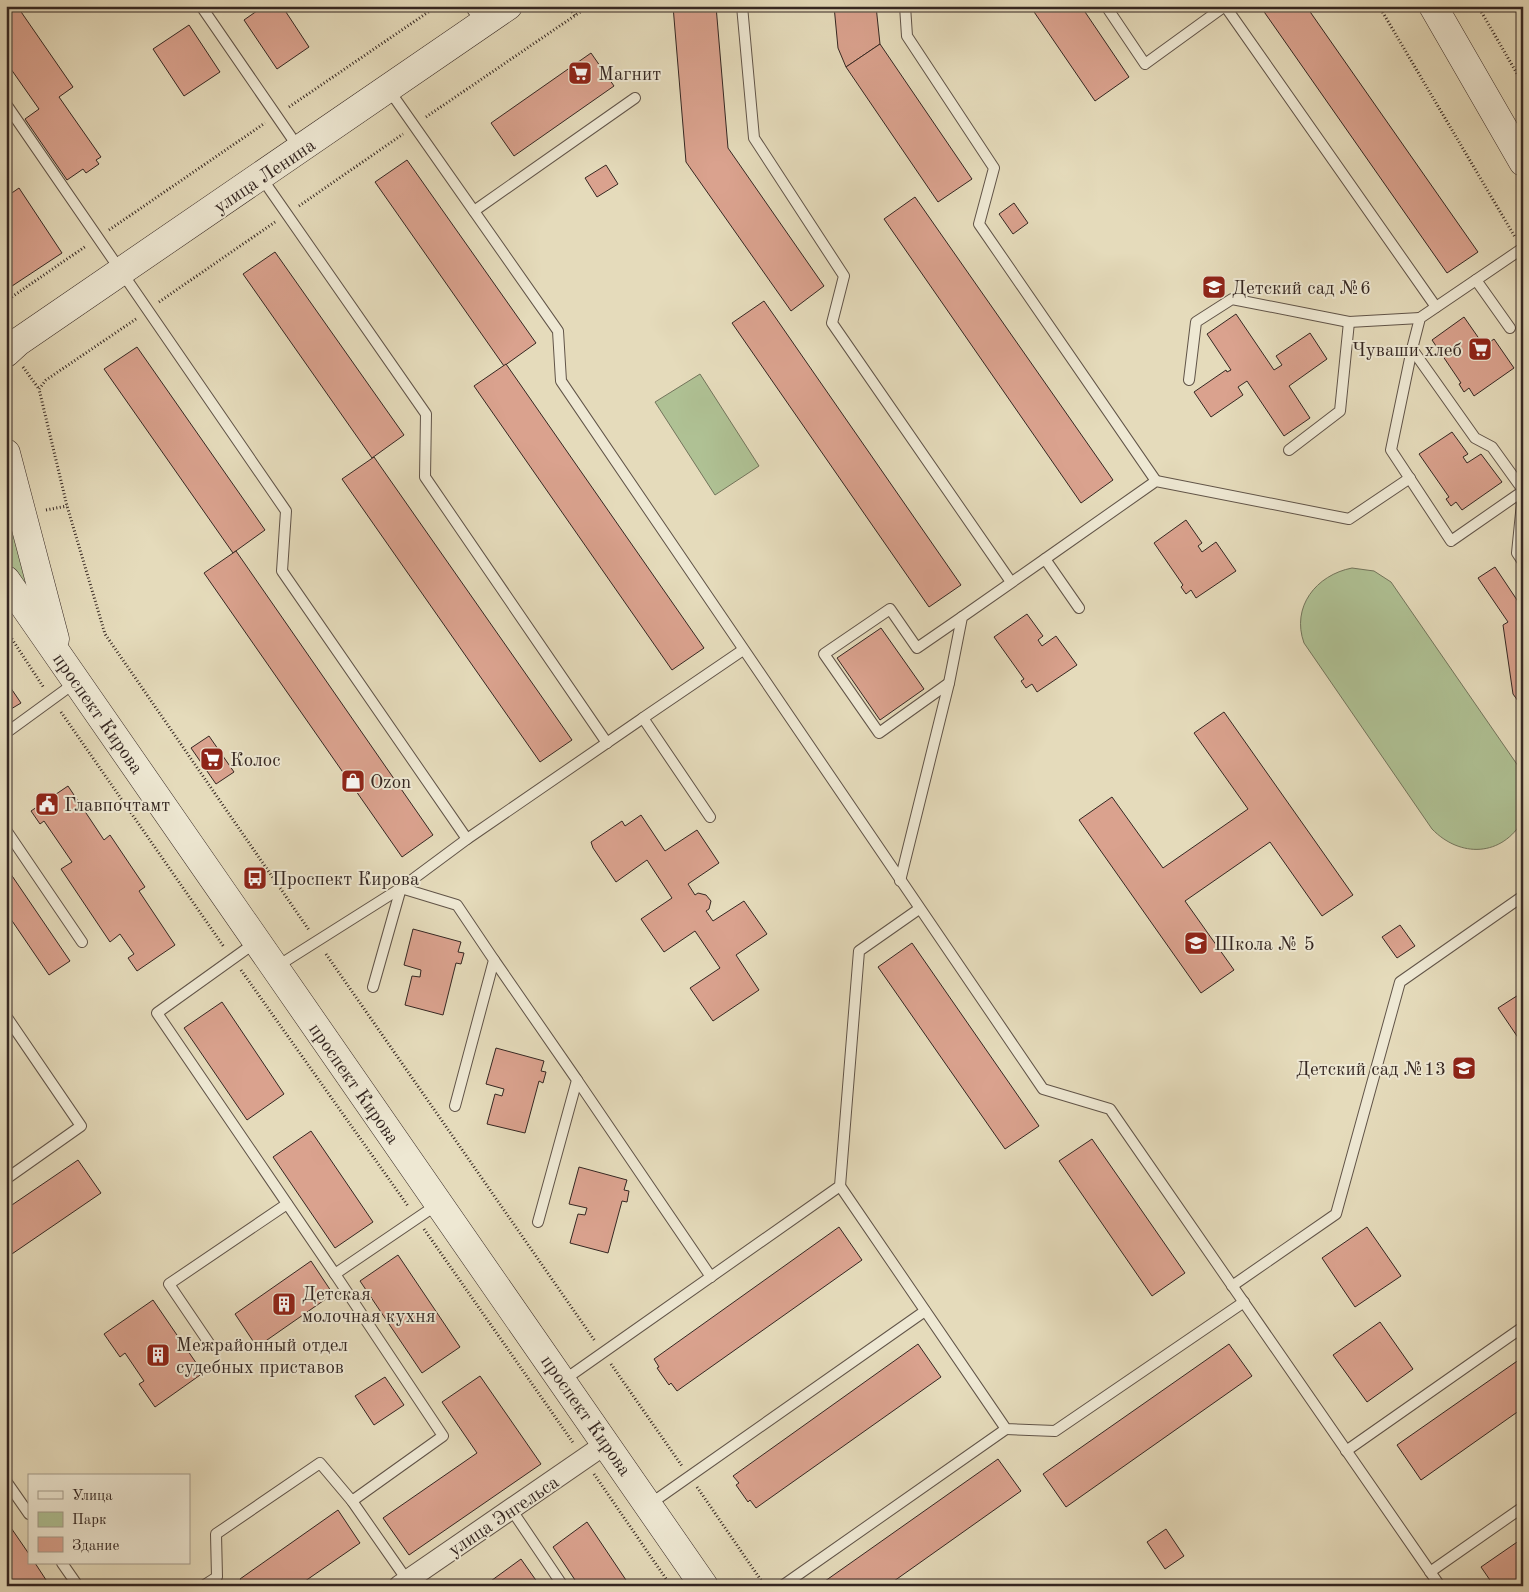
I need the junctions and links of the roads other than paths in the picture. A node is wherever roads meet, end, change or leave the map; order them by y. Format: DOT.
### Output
graph roads {
  1 [pos="201,6"];
  2 [pos="508,6"];
  3 [pos="742,6"];
  4 [pos="904,6"];
  5 [pos="1106,6"];
  6 [pos="1225,6"];
  7 [pos="1433,6"];
  8 [pos="476,15"];
  9 [pos="389,90"];
  10 [pos="635,98"];
  11 [pos="6,104"];
  12 [pos="300,150"];
  13 [pos="1523,162"];
  14 [pos="261,176"];
  15 [pos="474,211"];
  16 [pos="1522,248"];
  17 [pos="122,271"];
  18 [pos="1476,280"];
  19 [pos="1436,307"];
  20 [pos="1420,318"];
  21 [pos="1349,322"];
  22 [pos="1510,328"];
  23 [pos="10,346"];
  24 [pos="1412,349"];
  25 [pos="1189,380"];
  26 [pos="1289,450"];
  27 [pos="6,453"];
  28 [pos="1410,478"];
  29 [pos="1156,481"];
  30 [pos="1523,491"];
  31 [pos="1045,559"];
  32 [pos="1523,562"];
  33 [pos="6,580"];
  34 [pos="1011,582"];
  35 [pos="1079,608"];
  36 [pos="962,617"];
  37 [pos="743,650"];
  38 [pos="61,659"];
  39 [pos="77,682"];
  40 [pos="949,683"];
  41 [pos="643,718"];
  42 [pos="6,733"];
  43 [pos="607,743"];
  44 [pos="710,817"];
  45 [pos="6,830"];
  46 [pos="467,839"];
  47 [pos="900,881"];
  48 [pos="402,888"];
  49 [pos="1523,896"];
  50 [pos="919,909"];
  51 [pos="257,941"];
  52 [pos="82,942"];
  53 [pos="494,960"];
  54 [pos="275,967"];
  55 [pos="372,987"];
  56 [pos="6,1016"];
  57 [pos="577,1080"];
  58 [pos="456,1106"];
  59 [pos="6,1179"];
  60 [pos="840,1186"];
  61 [pos="287,1204"];
  62 [pos="427,1211"];
  63 [pos="538,1222"];
  64 [pos="335,1274"];
  65 [pos="711,1277"];
  66 [pos="1232,1286"];
  67 [pos="1244,1302"];
  68 [pos="925,1311"];
  69 [pos="1523,1327"];
  70 [pos="211,1346"];
  71 [pos="563,1381"];
  72 [pos="1006,1429"];
  73 [pos="607,1443"];
  74 [pos="1346,1451"];
  75 [pos="6,1481"];
  76 [pos="352,1500"];
  77 [pos="648,1504"];
  78 [pos="1523,1506"];
  79 [pos="511,1509"];
  80 [pos="28,1513"];
  81 [pos="63,1564"];
  82 [pos="1430,1572"];
  83 [pos="403,1583"];
  84 [pos="78,1586"];
  85 [pos="203,1586"];
  86 [pos="563,1586"];
  87 [pos="704,1586"];
  88 [pos="782,1586"];
  89 [pos="1440,1586"];
  1 -- 12 [label="lane"];
  2 -- 8 [label="street, улица Ленина"];
  3 -- 34 [label="lane"];
  4 -- 29 [label="lane"];
  5 -- 6 [label="lane"];
  6 -- 19 [label="lane"];
  7 -- 13 [label="street"];
  8 -- 9 [label="street, улица Ленина"];
  9 -- 12 [label="street, улица Ленина"];
  9 -- 15 [label="lane"];
  10 -- 15 [label="lane"];
  11 -- 17 [label="lane"];
  12 -- 14 [label="street, улица Ленина"];
  14 -- 17 [label="street, улица Ленина"];
  14 -- 43 [label="lane"];
  15 -- 37 [label="lane"];
  16 -- 18 [label="lane"];
  17 -- 23 [label="street, улица Ленина"];
  17 -- 46 [label="lane"];
  18 -- 19 [label="lane"];
  18 -- 22 [label="lane"];
  19 -- 20 [label="lane"];
  20 -- 21 [label="lane"];
  20 -- 24 [label="lane"];
  21 -- 25 [label="lane"];
  21 -- 26 [label="lane"];
  24 -- 28 [label="lane"];
  24 -- 30 [label="lane"];
  27 -- 38 [label="street"];
  28 -- 29 [label="lane"];
  28 -- 30 [label="lane"];
  29 -- 31 [label="lane"];
  30 -- 32 [label="lane"];
  31 -- 34 [label="lane"];
  31 -- 35 [label="lane"];
  33 -- 38 [label="street, проспект Кирова"];
  34 -- 36 [label="lane"];
  36 -- 40 [label="lane"];
  36 -- 40 [label="lane"];
  37 -- 41 [label="lane"];
  37 -- 47 [label="lane"];
  38 -- 39 [label="street, проспект Кирова"];
  39 -- 42 [label="lane"];
  39 -- 51 [label="street, проспект Кирова"];
  40 -- 47 [label="lane"];
  41 -- 43 [label="lane"];
  41 -- 44 [label="lane"];
  43 -- 46 [label="lane"];
  45 -- 52 [label="lane"];
  46 -- 48 [label="lane"];
  47 -- 50 [label="lane"];
  48 -- 53 [label="lane"];
  48 -- 54 [label="lane"];
  48 -- 55 [label="lane"];
  49 -- 66 [label="lane"];
  50 -- 60 [label="lane"];
  50 -- 66 [label="lane"];
  51 -- 54 [label="street, проспект Кирова"];
  51 -- 61 [label="lane"];
  53 -- 57 [label="lane"];
  53 -- 58 [label="lane"];
  54 -- 62 [label="street, проспект Кирова"];
  56 -- 59 [label="lane"];
  57 -- 63 [label="lane"];
  57 -- 65 [label="lane"];
  60 -- 65 [label="lane"];
  60 -- 68 [label="lane"];
  61 -- 64 [label="lane"];
  61 -- 70 [label="lane"];
  62 -- 64 [label="lane"];
  62 -- 71 [label="street, проспект Кирова"];
  64 -- 76 [label="lane"];
  65 -- 71 [label="lane"];
  66 -- 67 [label="lane"];
  67 -- 72 [label="lane"];
  67 -- 74 [label="lane"];
  68 -- 72 [label="lane"];
  68 -- 77 [label="lane"];
  69 -- 74 [label="lane"];
  71 -- 73 [label="street, проспект Кирова"];
  72 -- 88 [label="lane"];
  73 -- 77 [label="street, проспект Кирова"];
  73 -- 79 [label="street, улица Энгельса"];
  74 -- 82 [label="lane"];
  75 -- 80 [label="lane"];
  76 -- 83 [label="lane"];
  76 -- 85 [label="lane"];
  77 -- 87 [label="street, проспект Кирова"];
  78 -- 82 [label="lane"];
  79 -- 83 [label="street, улица Энгельса"];
  79 -- 86 [label="lane"];
  81 -- 84 [label="lane"];
  82 -- 89 [label="lane"];
}
